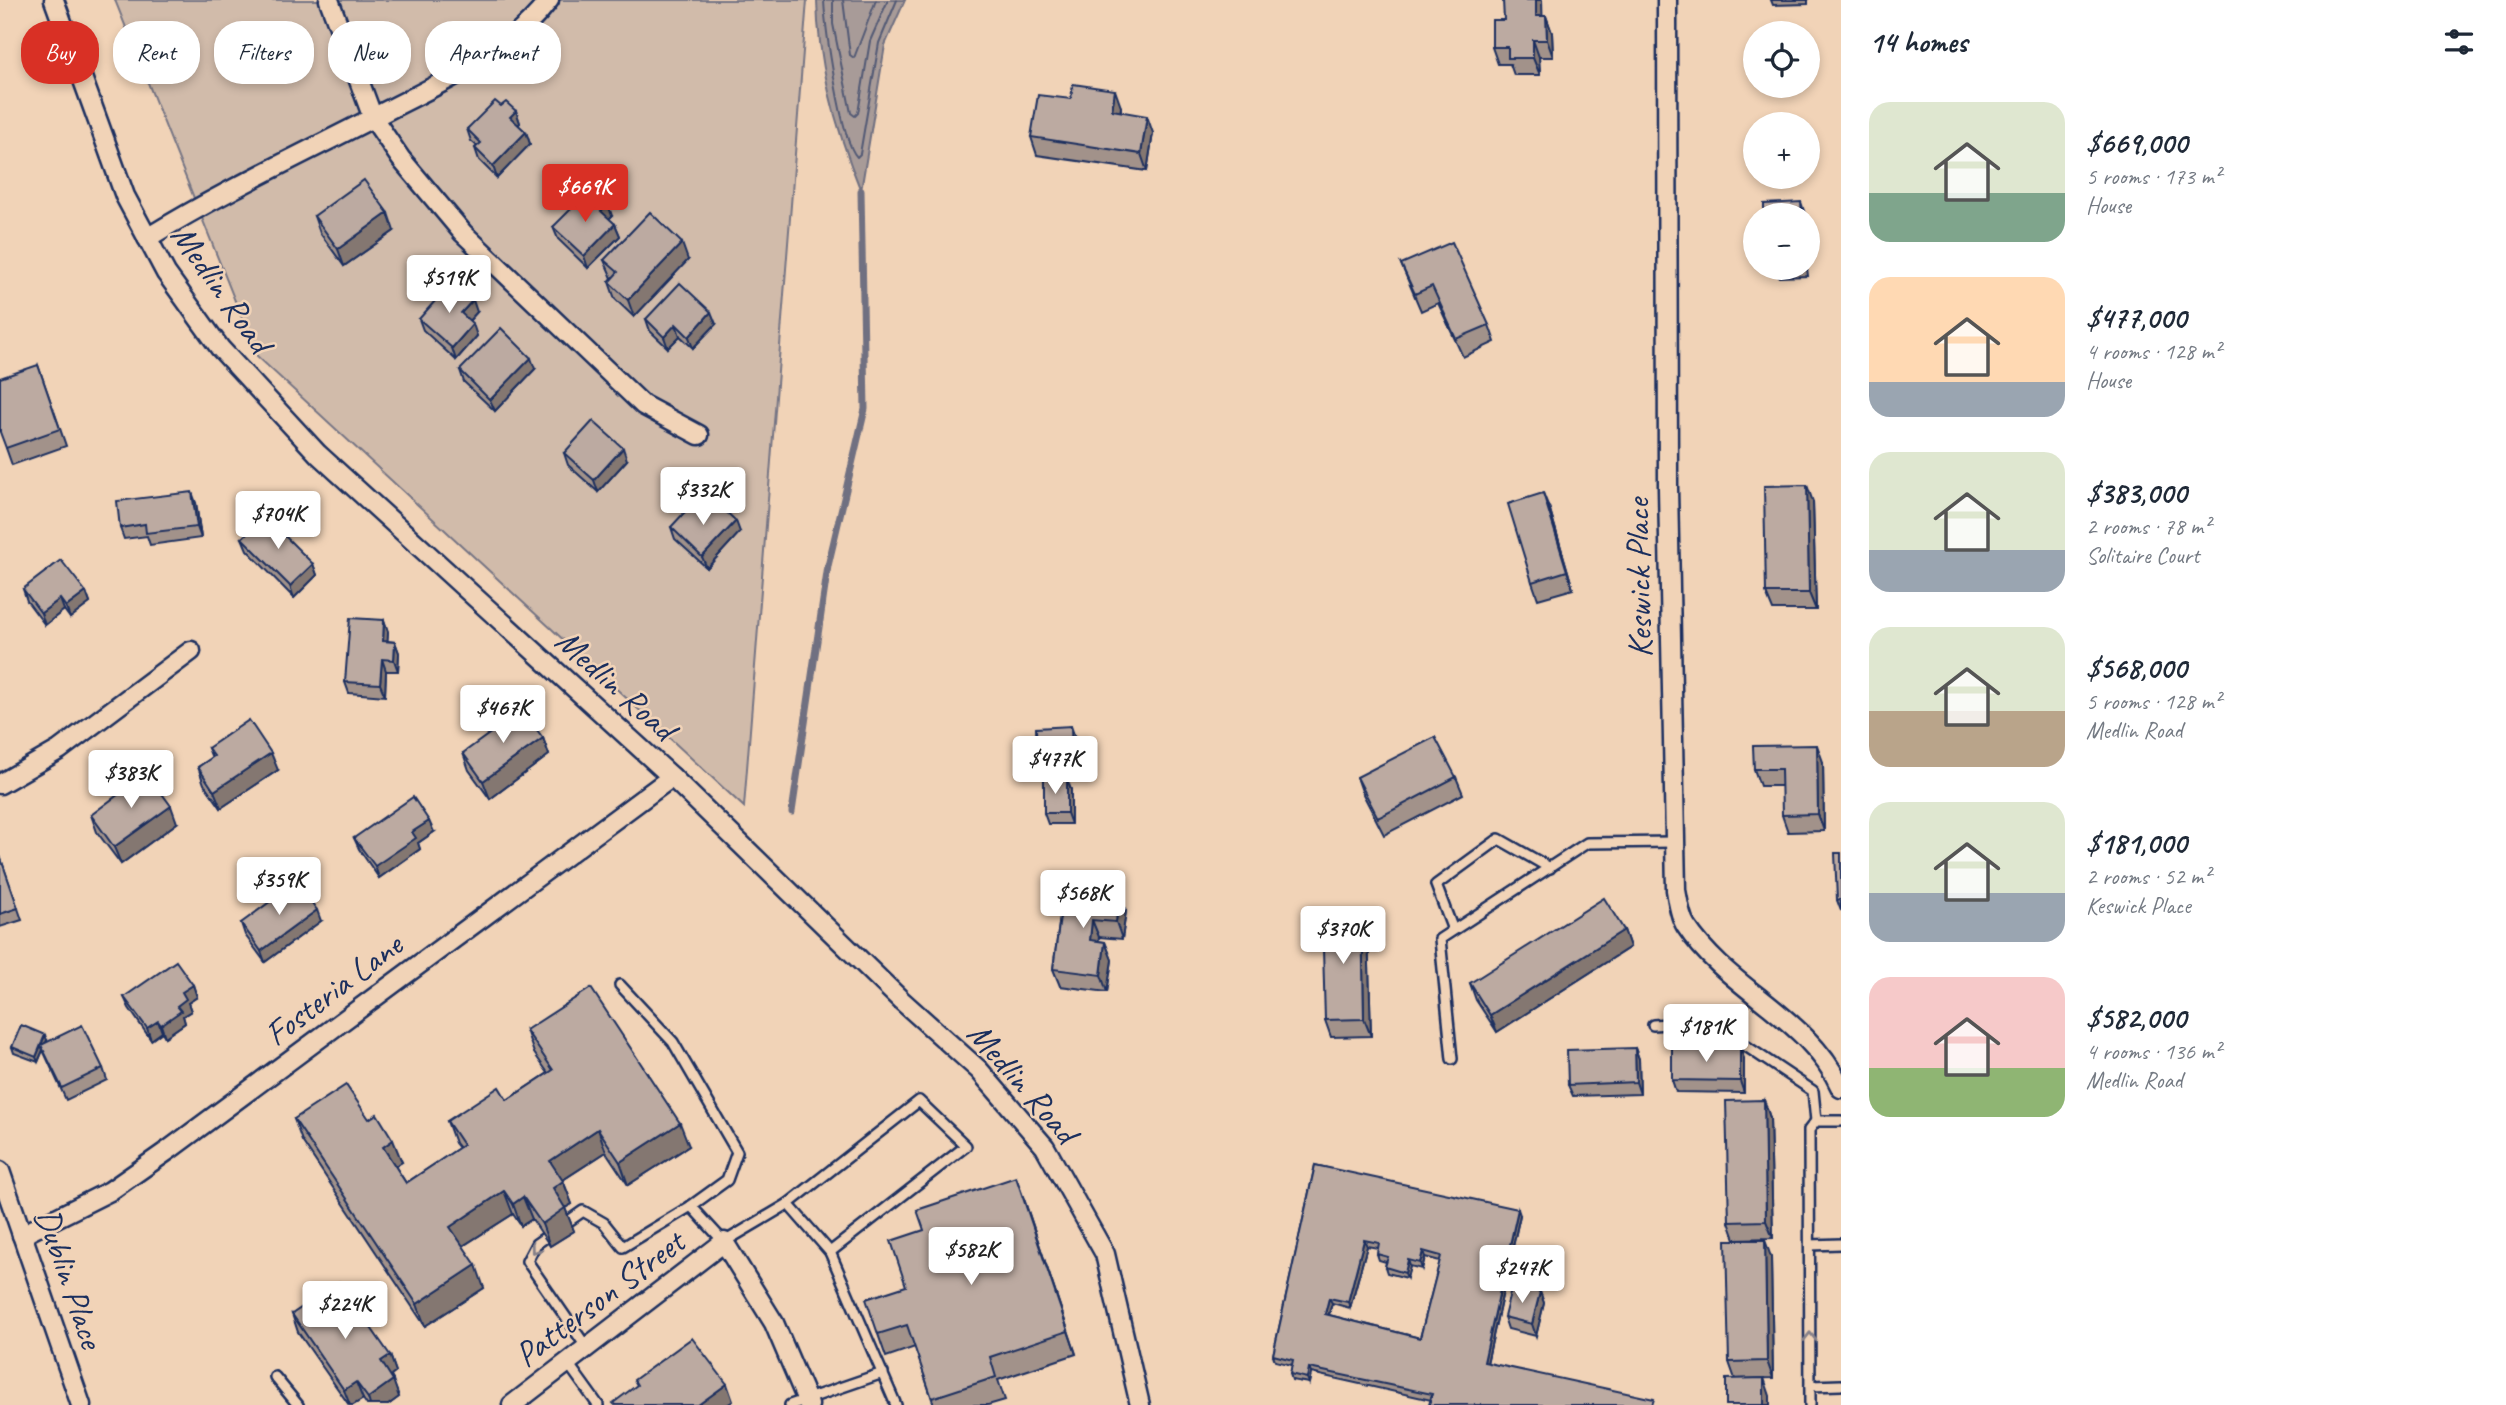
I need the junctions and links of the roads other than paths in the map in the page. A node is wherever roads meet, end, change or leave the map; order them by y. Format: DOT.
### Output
graph roads {
  1 [pos="54,0"];
  2 [pos="329,0"];
  3 [pos="549,0"];
  4 [pos="1667,0"];
  5 [pos="373,118"];
  6 [pos="147,238"];
  7 [pos="699,435"];
  8 [pos="191,651"];
  9 [pos="672,777"];
  10 [pos="0,784"];
  11 [pos="1675,842"];
  12 [pos="1550,868"];
  13 [pos="1453,930"];
  14 [pos="620,985"];
  15 [pos="1653,1025"];
  16 [pos="1452,1059"];
  17 [pos="1841,1088"];
  18 [pos="1816,1121"];
  19 [pos="1841,1121"];
  20 [pos="0,1171"];
  21 [pos="788,1203"];
  22 [pos="691,1206"];
  23 [pos="22,1235"];
  24 [pos="724,1242"];
  25 [pos="1841,1244"];
  26 [pos="1810,1245"];
  27 [pos="830,1252"];
  28 [pos="587,1348"];
  29 [pos="567,1362"];
  30 [pos="883,1373"];
  31 [pos="275,1377"];
  32 [pos="1810,1385"];
  33 [pos="1841,1385"];
  34 [pos="808,1402"];
  35 [pos="81,1405"];
  36 [pos="299,1405"];
  37 [pos="512,1405"];
  38 [pos="598,1405"];
  39 [pos="790,1405"];
  40 [pos="896,1405"];
  41 [pos="1140,1405"];
  42 [pos="1810,1405"];
  1 -- 6 [label="street, Medlin Road"];
  2 -- 5 [label="street"];
  3 -- 5 [label="street"];
  4 -- 11 [label="street, Keswick Place"];
  5 -- 6 [label="street"];
  5 -- 7 [label="street"];
  6 -- 9 [label="street, Medlin Road"];
  8 -- 10 [label="street"];
  9 -- 23 [label="street, Fosteria Lane"];
  9 -- 41 [label="street, Medlin Road"];
  11 -- 12 [label="lane"];
  11 -- 17 [label="street, Keswick Place"];
  12 -- 13 [label="lane"];
  12 -- 13 [label="lane"];
  13 -- 16 [label="lane"];
  14 -- 22 [label="lane"];
  15 -- 18 [label="lane"];
  18 -- 19 [label="lane"];
  18 -- 26 [label="lane"];
  20 -- 23 [label="street, Dublin Place"];
  21 -- 24 [label="lane"];
  21 -- 27 [label="lane"];
  21 -- 27 [label="lane"];
  22 -- 24 [label="lane"];
  22 -- 28 [label="lane, one-way"];
  23 -- 35 [label="street, Dublin Place"];
  24 -- 28 [label="street, Patterson Street"];
  24 -- 34 [label="street"];
  25 -- 26 [label="lane"];
  32 -- 26 [label="lane, one-way"];
  27 -- 30 [label="lane"];
  28 -- 29 [label="street, Patterson Street"];
  29 -- 37 [label="street, Patterson Street"];
  29 -- 38 [label="lane"];
  30 -- 34 [label="lane"];
  30 -- 40 [label="lane"];
  31 -- 36 [label="lane"];
  32 -- 33 [label="lane"];
  32 -- 42 [label="lane"];
  34 -- 39 [label="lane"];
}
